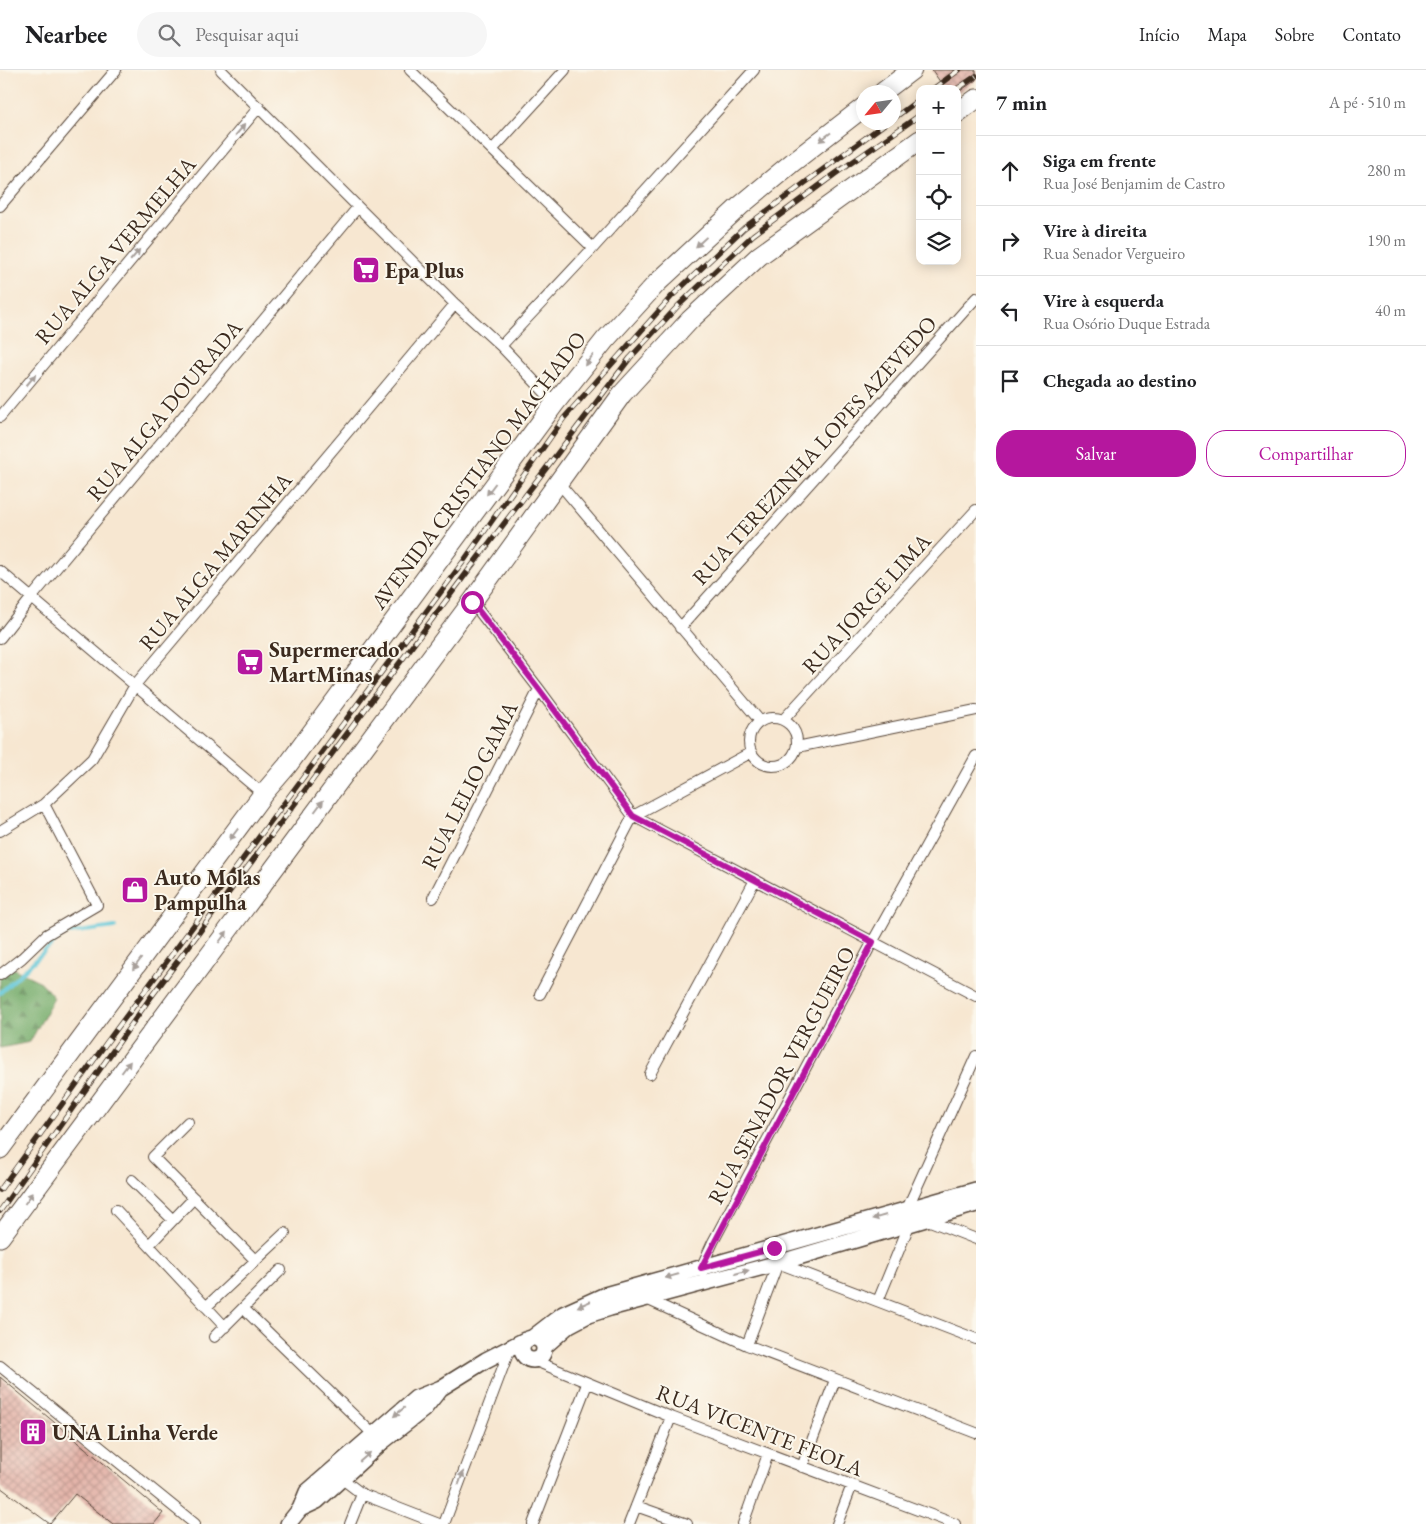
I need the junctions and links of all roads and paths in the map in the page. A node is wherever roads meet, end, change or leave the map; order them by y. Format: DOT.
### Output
graph roads {
  1 [pos="116,70"];
  2 [pos="221,70"];
  3 [pos="410,70"];
  4 [pos="564,70"];
  5 [pos="754,70"];
  6 [pos="910,71"];
  7 [pos="892,85"];
  8 [pos="976,99"];
  9 [pos="259,107"];
  10 [pos="961,110"];
  11 [pos="856,113"];
  12 [pos="916,143"];
  13 [pos="493,150"];
  14 [pos="0,206"];
  15 [pos="358,207"];
  16 [pos="593,248"];
  17 [pos="976,298"];
  18 [pos="455,304"];
  19 [pos="501,346"];
  20 [pos="555,403"];
  21 [pos="0,417"];
  22 [pos="558,482"];
  23 [pos="976,510"];
  24 [pos="0,571"];
  25 [pos="32,596"];
  26 [pos="472,602"];
  27 [pos="680,628"];
  28 [pos="0,638"];
  29 [pos="135,686"];
  30 [pos="539,689"];
  31 [pos="976,710"];
  32 [pos="783,720"];
  33 [pos="760,721"];
  34 [pos="797,747"];
  35 [pos="750,753"];
  36 [pos="976,756"];
  37 [pos="263,794"];
  38 [pos="44,804"];
  39 [pos="633,816"];
  40 [pos="0,831"];
  41 [pos="755,880"];
  42 [pos="433,898"];
  43 [pos="873,942"];
  44 [pos="0,975"];
  45 [pos="540,994"];
  46 [pos="976,996"];
  47 [pos="976,1056"];
  48 [pos="650,1074"];
  49 [pos="188,1122"];
  50 [pos="0,1149"];
  51 [pos="132,1180"];
  52 [pos="976,1190"];
  53 [pos="194,1198"];
  54 [pos="976,1204"];
  55 [pos="116,1210"];
  56 [pos="913,1219"];
  57 [pos="173,1220"];
  58 [pos="285,1233"];
  59 [pos="0,1237"];
  60 [pos="976,1239"];
  61 [pos="149,1245"];
  62 [pos="774,1248"];
  63 [pos="255,1260"];
  64 [pos="778,1263"];
  65 [pos="281,1270"];
  66 [pos="703,1275"];
  67 [pos="642,1292"];
  68 [pos="878,1301"];
  69 [pos="206,1306"];
  70 [pos="243,1308"];
  71 [pos="225,1326"];
  72 [pos="214,1337"];
  73 [pos="976,1339"];
  74 [pos="747,1345"];
  75 [pos="534,1349"];
  76 [pos="506,1351"];
  77 [pos="0,1366"];
  78 [pos="836,1380"];
  79 [pos="587,1384"];
  80 [pos="441,1388"];
  81 [pos="671,1417"];
  82 [pos="976,1433"];
  83 [pos="372,1434"];
  84 [pos="768,1454"];
  85 [pos="802,1467"];
  86 [pos="341,1478"];
  87 [pos="852,1485"];
  88 [pos="362,1494"];
  89 [pos="636,1506"];
  90 [pos="300,1509"];
  91 [pos="195,1524"];
  92 [pos="288,1524"];
  93 [pos="350,1524"];
  94 [pos="439,1524"];
  95 [pos="444,1524"];
  96 [pos="534,1524"];
  97 [pos="629,1524"];
  98 [pos="687,1524"];
  99 [pos="743,1524"];
  100 [pos="837,1524"];
  101 [pos="955,1524"];
  1 -- 14 [label="street"];
  2 -- 9 [label="street"];
  3 -- 13 [label="street"];
  4 -- 13 [label="street"];
  5 -- 16 [label="street"];
  6 -- 7 [label="highway"];
  8 -- 10 [label="highway"];
  9 -- 15 [label="street"];
  21 -- 9 [label="street, RUA ALGA VERMELHA, one-way"];
  11 -- 20 [label="highway, AVENIDA CRISTIANO MACHADO, one-way"];
  12 -- 22 [label="highway"];
  13 -- 16 [label="street"];
  15 -- 18 [label="street"];
  15 -- 25 [label="street, RUA ALGA DOURADA"];
  16 -- 19 [label="street"];
  17 -- 27 [label="street, RUA TEREZINHA LOPES AZEVEDO"];
  18 -- 19 [label="street"];
  18 -- 29 [label="street, RUA ALGA MARINHA"];
  19 -- 20 [label="street"];
  20 -- 37 [label="highway, AVENIDA CRISTIANO MACHADO, one-way"];
  22 -- 26 [label="highway"];
  22 -- 27 [label="street"];
  23 -- 32 [label="street, RUA JORGE LIMA"];
  24 -- 25 [label="street"];
  25 -- 28 [label="street, RUA ALGA DOURADA"];
  25 -- 29 [label="street"];
  26 -- 30 [label="street"];
  59 -- 26 [label="highway, one-way"];
  27 -- 33 [label="street"];
  29 -- 37 [label="street"];
  29 -- 38 [label="street, RUA ALGA MARINHA"];
  30 -- 39 [label="street"];
  30 -- 42 [label="street, RUA LELIO GAMA"];
  31 -- 34 [label="street"];
  32 -- 33 [label="street"];
  32 -- 34 [label="street"];
  33 -- 35 [label="street"];
  34 -- 35 [label="street"];
  35 -- 39 [label="street"];
  36 -- 43 [label="street, RUA SENADOR VERGUEIRO"];
  37 -- 50 [label="highway, AVENIDA CRISTIANO MACHADO, one-way"];
  38 -- 40 [label="street, RUA ALGA MARINHA"];
  38 -- 44 [label="street"];
  39 -- 41 [label="street"];
  39 -- 45 [label="street"];
  41 -- 43 [label="street"];
  41 -- 48 [label="street"];
  43 -- 46 [label="street"];
  43 -- 66 [label="street, RUA SENADOR VERGUEIRO"];
  47 -- 56 [label="street"];
  49 -- 53 [label="street"];
  51 -- 57 [label="street"];
  52 -- 56 [label="street"];
  53 -- 57 [label="street"];
  53 -- 63 [label="street"];
  54 -- 56 [label="street"];
  55 -- 61 [label="street"];
  56 -- 60 [label="street"];
  56 -- 62 [label="street, one-way"];
  56 -- 64 [label="street"];
  56 -- 68 [label="street"];
  57 -- 61 [label="street"];
  58 -- 63 [label="street"];
  61 -- 69 [label="street"];
  62 -- 64 [label="street"];
  62 -- 66 [label="street"];
  63 -- 69 [label="street"];
  66 -- 64 [label="street, one-way"];
  64 -- 68 [label="street"];
  64 -- 74 [label="street"];
  65 -- 70 [label="street"];
  66 -- 67 [label="street"];
  67 -- 74 [label="street"];
  67 -- 75 [label="street"];
  68 -- 73 [label="street"];
  69 -- 71 [label="street"];
  70 -- 71 [label="street"];
  70 -- 83 [label="street"];
  71 -- 72 [label="street"];
  74 -- 78 [label="street"];
  75 -- 76 [label="street"];
  75 -- 79 [label="street, RUA VICENTE FEOLA"];
  76 -- 80 [label="street"];
  95 -- 76 [label="street, one-way"];
  77 -- 91 [label="street"];
  78 -- 82 [label="street"];
  78 -- 85 [label="street"];
  79 -- 81 [label="street, RUA VICENTE FEOLA"];
  79 -- 96 [label="street"];
  80 -- 83 [label="street, one-way"];
  86 -- 80 [label="street, one-way"];
  81 -- 84 [label="street, RUA VICENTE FEOLA"];
  81 -- 89 [label="street"];
  83 -- 90 [label="street"];
  84 -- 85 [label="street, RUA VICENTE FEOLA"];
  84 -- 99 [label="street"];
  85 -- 87 [label="street, RUA VICENTE FEOLA"];
  86 -- 88 [label="street"];
  86 -- 90 [label="street"];
  87 -- 100 [label="street"];
  87 -- 101 [label="street, RUA VICENTE FEOLA"];
  88 -- 93 [label="street"];
  88 -- 94 [label="street"];
  89 -- 97 [label="street"];
  89 -- 98 [label="street"];
  90 -- 92 [label="street"];
}
